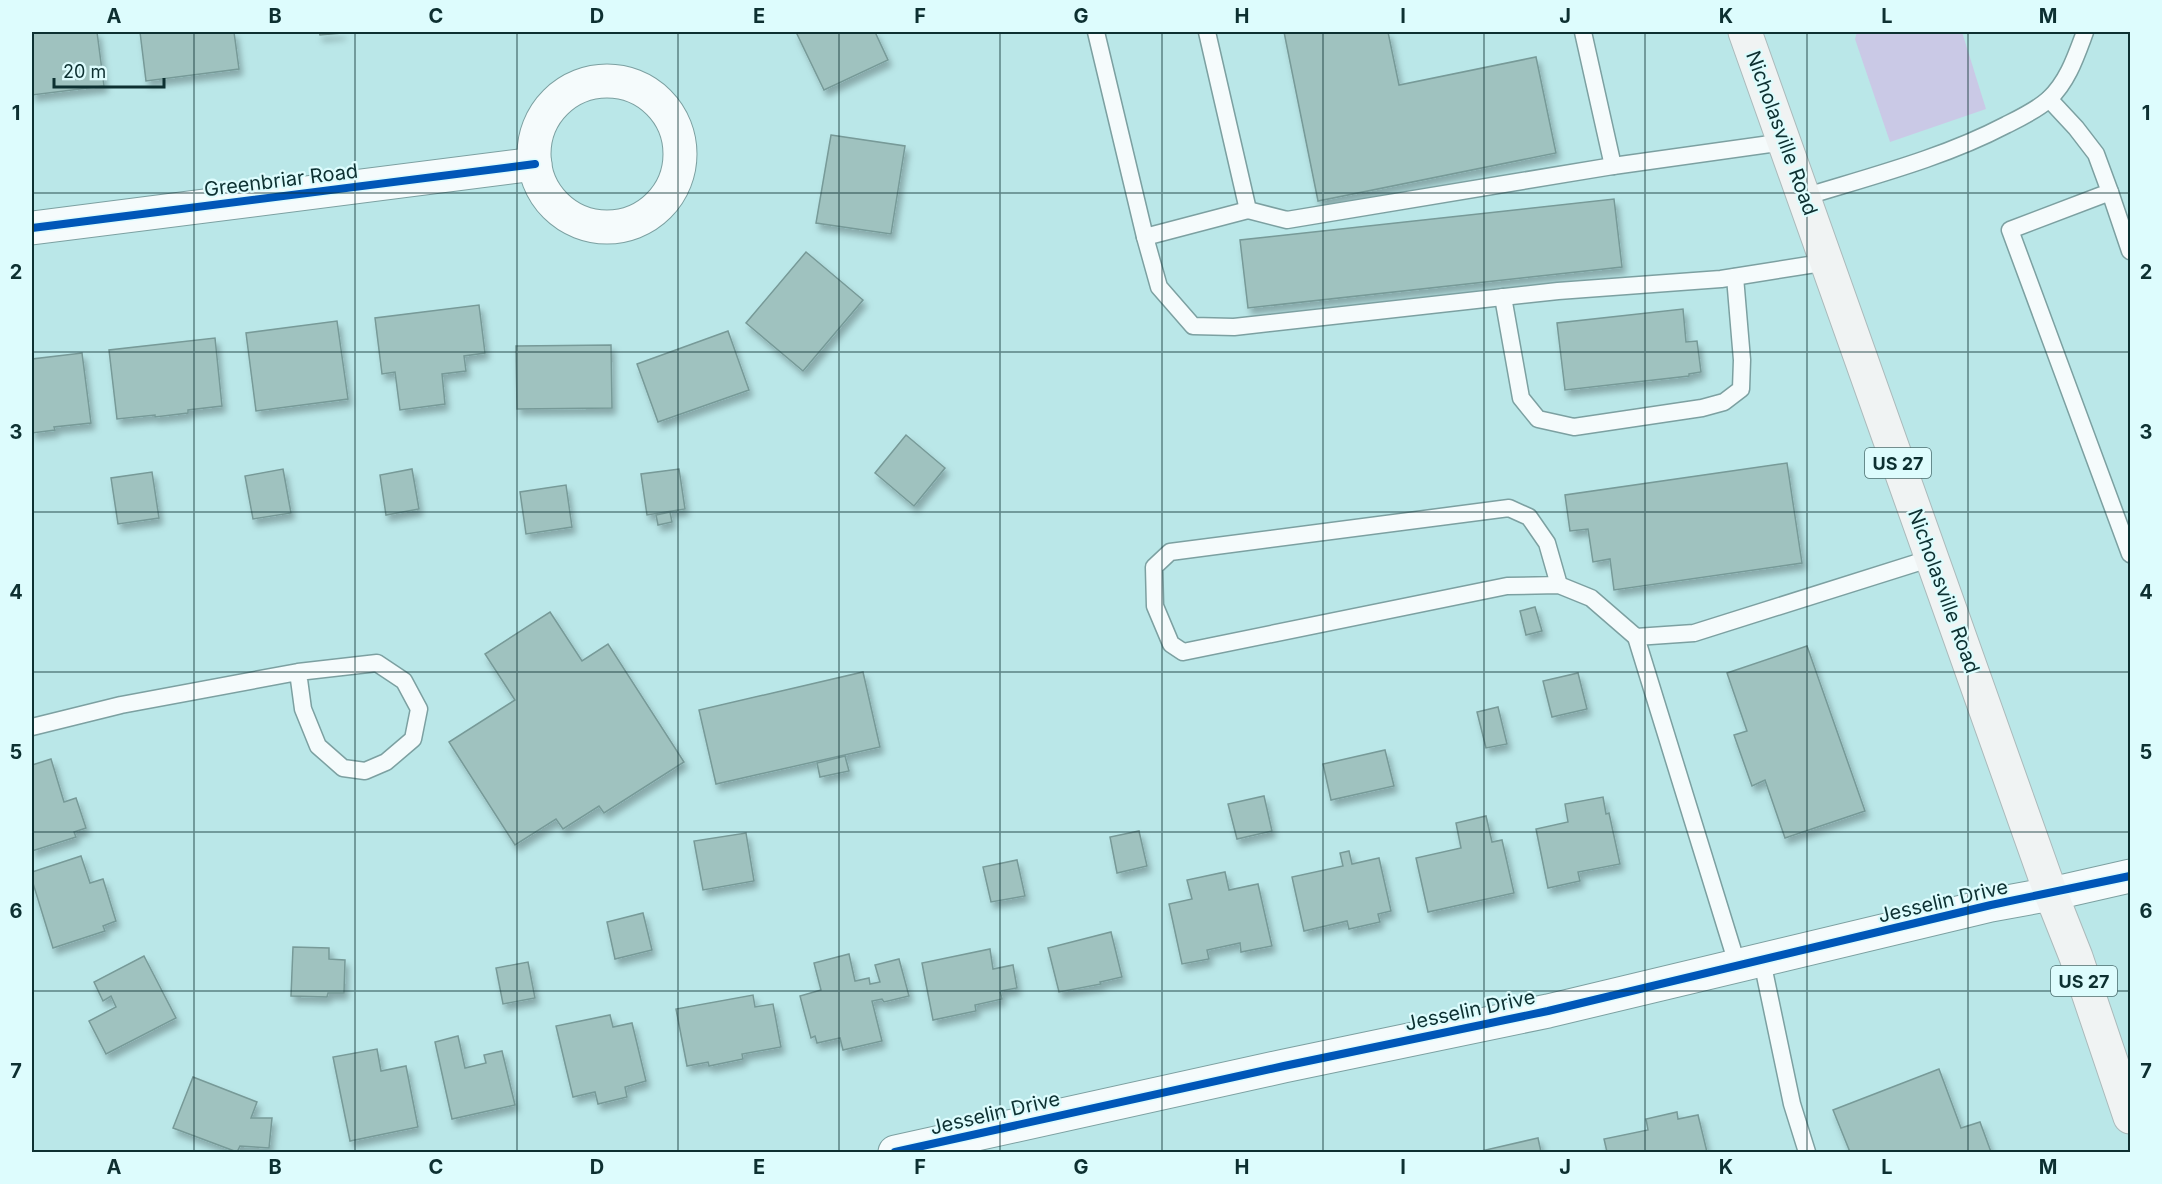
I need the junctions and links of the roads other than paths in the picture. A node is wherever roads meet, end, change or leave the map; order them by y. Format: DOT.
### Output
graph roads {
  1 [pos="1096,32"];
  2 [pos="1207,32"];
  3 [pos="1583,32"];
  4 [pos="1745,32"];
  5 [pos="2085,32"];
  6 [pos="2049,99"];
  7 [pos="1784,142"];
  8 [pos="535,165"];
  9 [pos="1613,166"];
  10 [pos="2110,192"];
  11 [pos="1804,198"];
  12 [pos="1248,210"];
  13 [pos="32,228"];
  14 [pos="1144,237"];
  15 [pos="2130,251"];
  16 [pos="1828,262"];
  17 [pos="1734,277"];
  18 [pos="1503,297"];
  19 [pos="2130,554"];
  20 [pos="1932,558"];
  21 [pos="1559,585"];
  22 [pos="1636,637"];
  23 [pos="298,672"];
  24 [pos="32,727"];
  25 [pos="2130,876"];
  26 [pos="2051,894"];
  27 [pos="1750,964"];
  28 [pos="2122,1068"];
  29 [pos="2130,1117"];
  30 [pos="895,1152"];
  31 [pos="1807,1152"];
  1 -- 14 [label="lane"];
  2 -- 12 [label="lane"];
  3 -- 9 [label="lane"];
  4 -- 7 [label="main road, Nicholasville Road / US 27"];
  5 -- 6 [label="lane"];
  6 -- 10 [label="lane"];
  6 -- 11 [label="lane"];
  7 -- 9 [label="lane"];
  7 -- 11 [label="main road, Nicholasville Road / US 27"];
  8 -- 8 [label="street"];
  8 -- 13 [label="street, Greenbriar Road"];
  9 -- 12 [label="lane"];
  10 -- 15 [label="lane"];
  10 -- 19 [label="lane"];
  11 -- 16 [label="main road, Nicholasville Road / US 27"];
  12 -- 14 [label="lane"];
  14 -- 18 [label="lane"];
  16 -- 17 [label="lane"];
  16 -- 20 [label="main road, Nicholasville Road / US 27"];
  17 -- 18 [label="lane"];
  17 -- 18 [label="lane"];
  20 -- 22 [label="lane"];
  20 -- 26 [label="main road, Nicholasville Road / US 27"];
  21 -- 21 [label="lane"];
  21 -- 22 [label="lane"];
  22 -- 27 [label="lane"];
  23 -- 23 [label="lane"];
  23 -- 24 [label="lane"];
  25 -- 26 [label="street, Jesselin Drive"];
  26 -- 27 [label="street, Jesselin Drive"];
  26 -- 28 [label="main road, Nicholasville Road / US 27"];
  27 -- 30 [label="street, Jesselin Drive"];
  27 -- 31 [label="lane"];
  28 -- 29 [label="main road, Nicholasville Road / US 27"];
}
